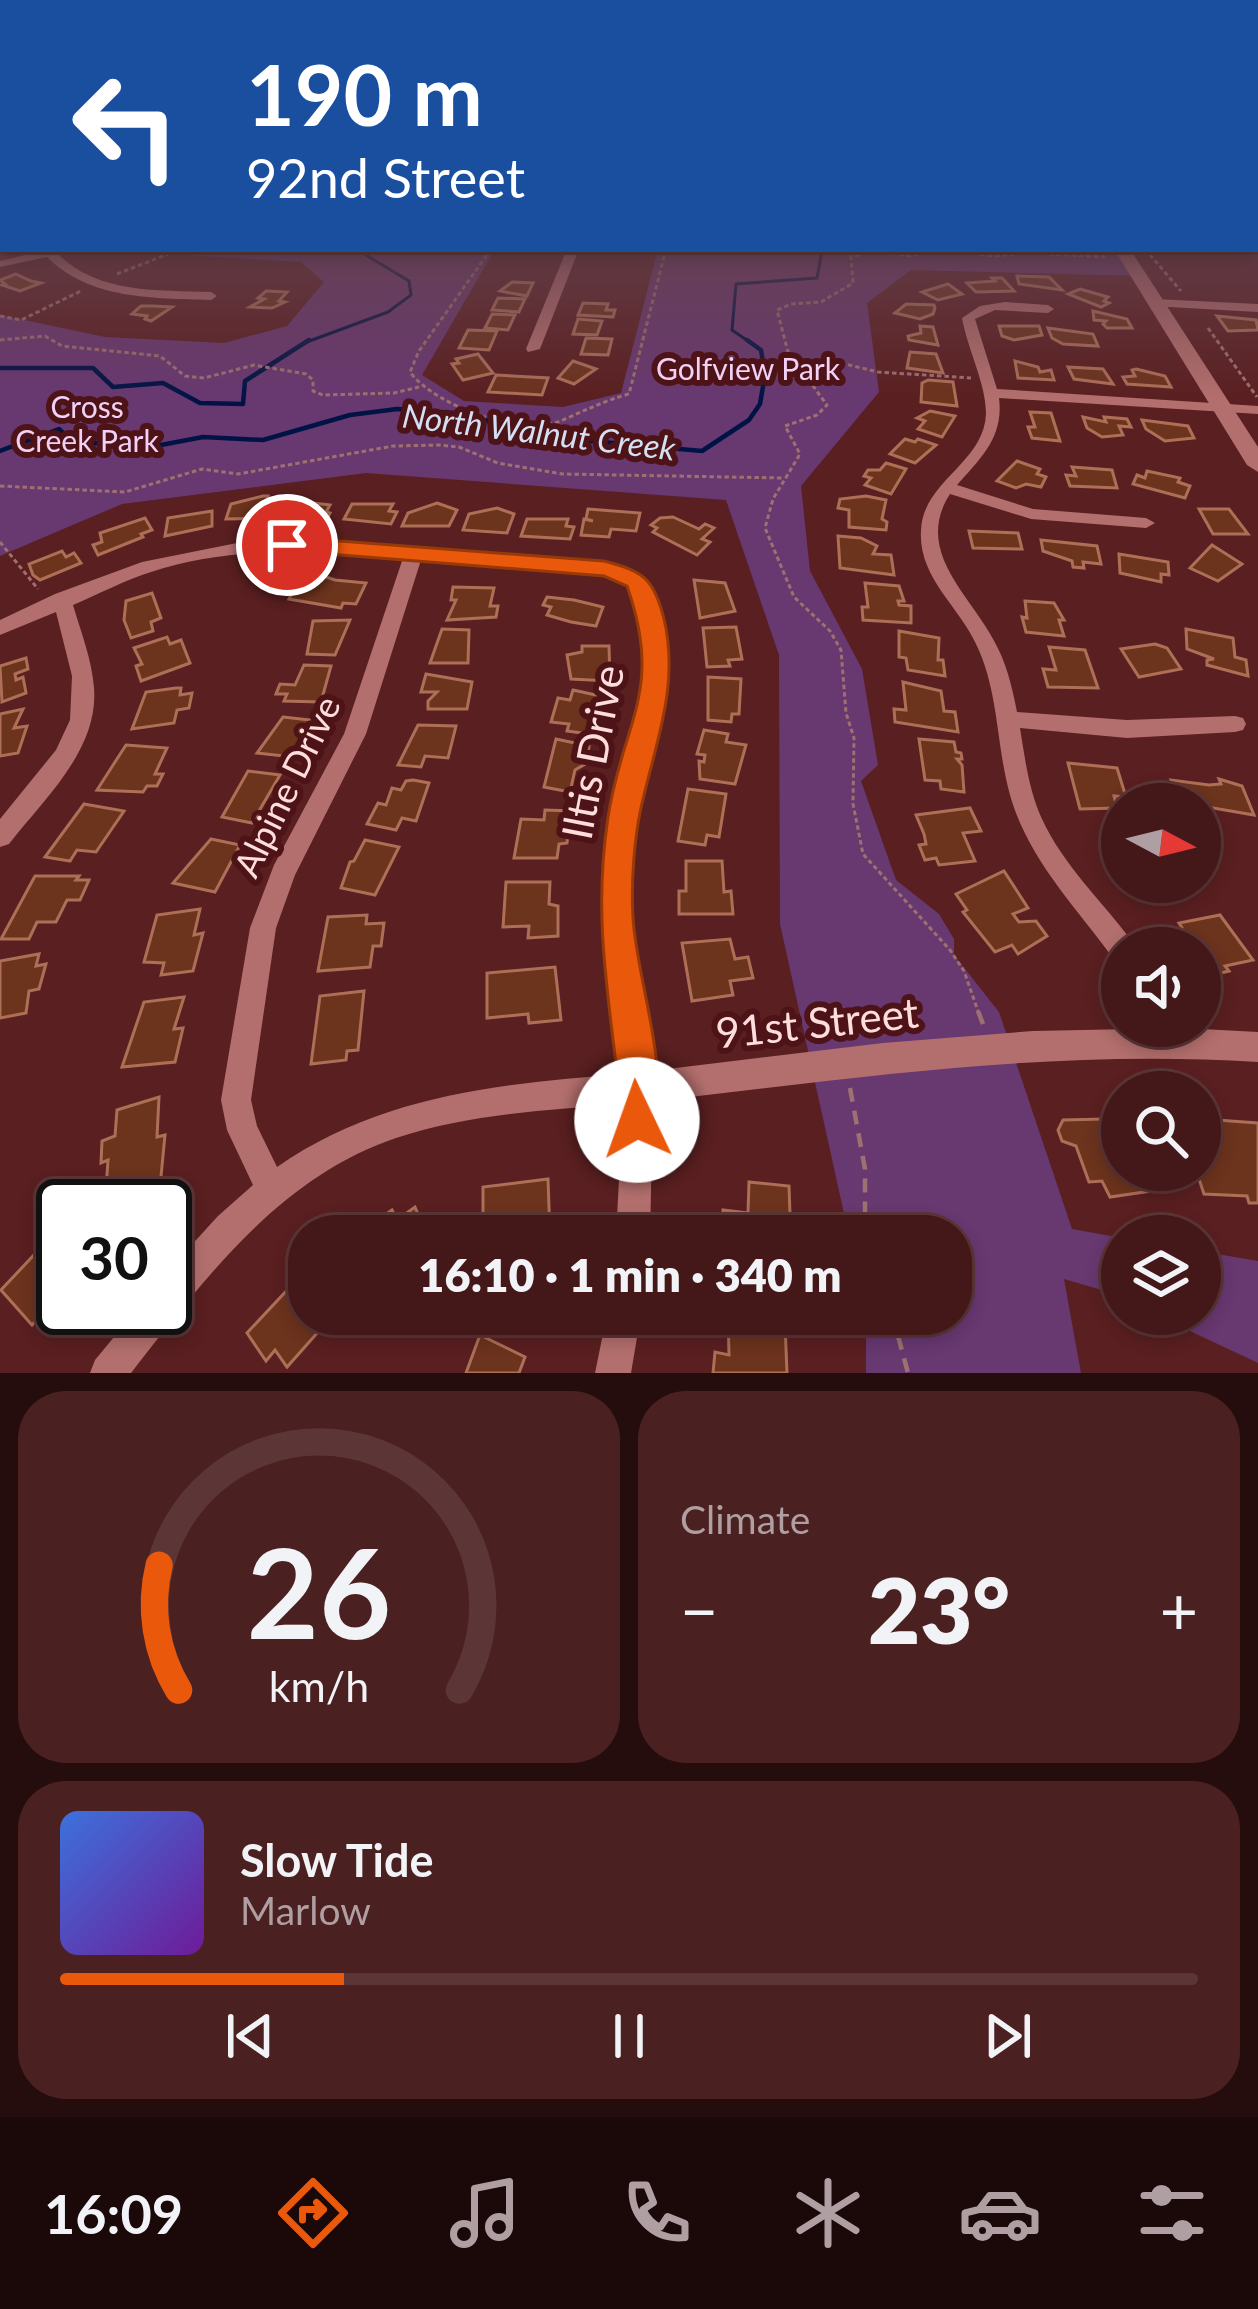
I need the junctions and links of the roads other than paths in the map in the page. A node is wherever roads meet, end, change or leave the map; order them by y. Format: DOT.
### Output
graph roads {
  1 [pos="68,273"];
  2 [pos="563,273"];
  3 [pos="1145,273"];
  4 [pos="212,296"];
  5 [pos="1172,304"];
  6 [pos="1258,308"];
  7 [pos="1048,309"];
  8 [pos="533,350"];
  9 [pos="986,386"];
  10 [pos="1245,406"];
  11 [pos="1258,432"];
  12 [pos="1258,465"];
  13 [pos="945,487"];
  14 [pos="1146,523"];
  15 [pos="414,554"];
  16 [pos="56,602"];
  17 [pos="0,628"];
  18 [pos="1006,719"];
  19 [pos="1235,724"];
  20 [pos="0,837"];
  21 [pos="1105,927"];
  22 [pos="1101,1038"];
  23 [pos="1221,1042"];
  24 [pos="1258,1047"];
  25 [pos="638,1088"];
  26 [pos="272,1190"];
  27 [pos="634,1215"];
  28 [pos="192,1270"];
  29 [pos="138,1335"];
  30 [pos="620,1335"];
  31 [pos="108,1373"];
  32 [pos="613,1373"];
  1 -- 4 [label="street"];
  2 -- 8 [label="street"];
  3 -- 5 [label="main road"];
  5 -- 6 [label="street"];
  5 -- 10 [label="main road"];
  7 -- 9 [label="street"];
  9 -- 10 [label="street"];
  9 -- 13 [label="street"];
  10 -- 11 [label="main road"];
  10 -- 12 [label="main road"];
  13 -- 14 [label="street"];
  13 -- 18 [label="street"];
  15 -- 16 [label="street"];
  15 -- 25 [label="street, Iltis Drive"];
  15 -- 26 [label="street, Alpine Drive"];
  16 -- 17 [label="street"];
  16 -- 20 [label="street"];
  18 -- 19 [label="street"];
  18 -- 21 [label="street"];
  22 -- 25 [label="street, 91st Street"];
  23 -- 24 [label="street, 91st Street"];
  25 -- 26 [label="street, 91st Street"];
  25 -- 27 [label="street, Iltis Drive"];
  26 -- 28 [label="street, 91st Street"];
  29 -- 31 [label="street, 91st Street"];
  30 -- 32 [label="street"];
}
